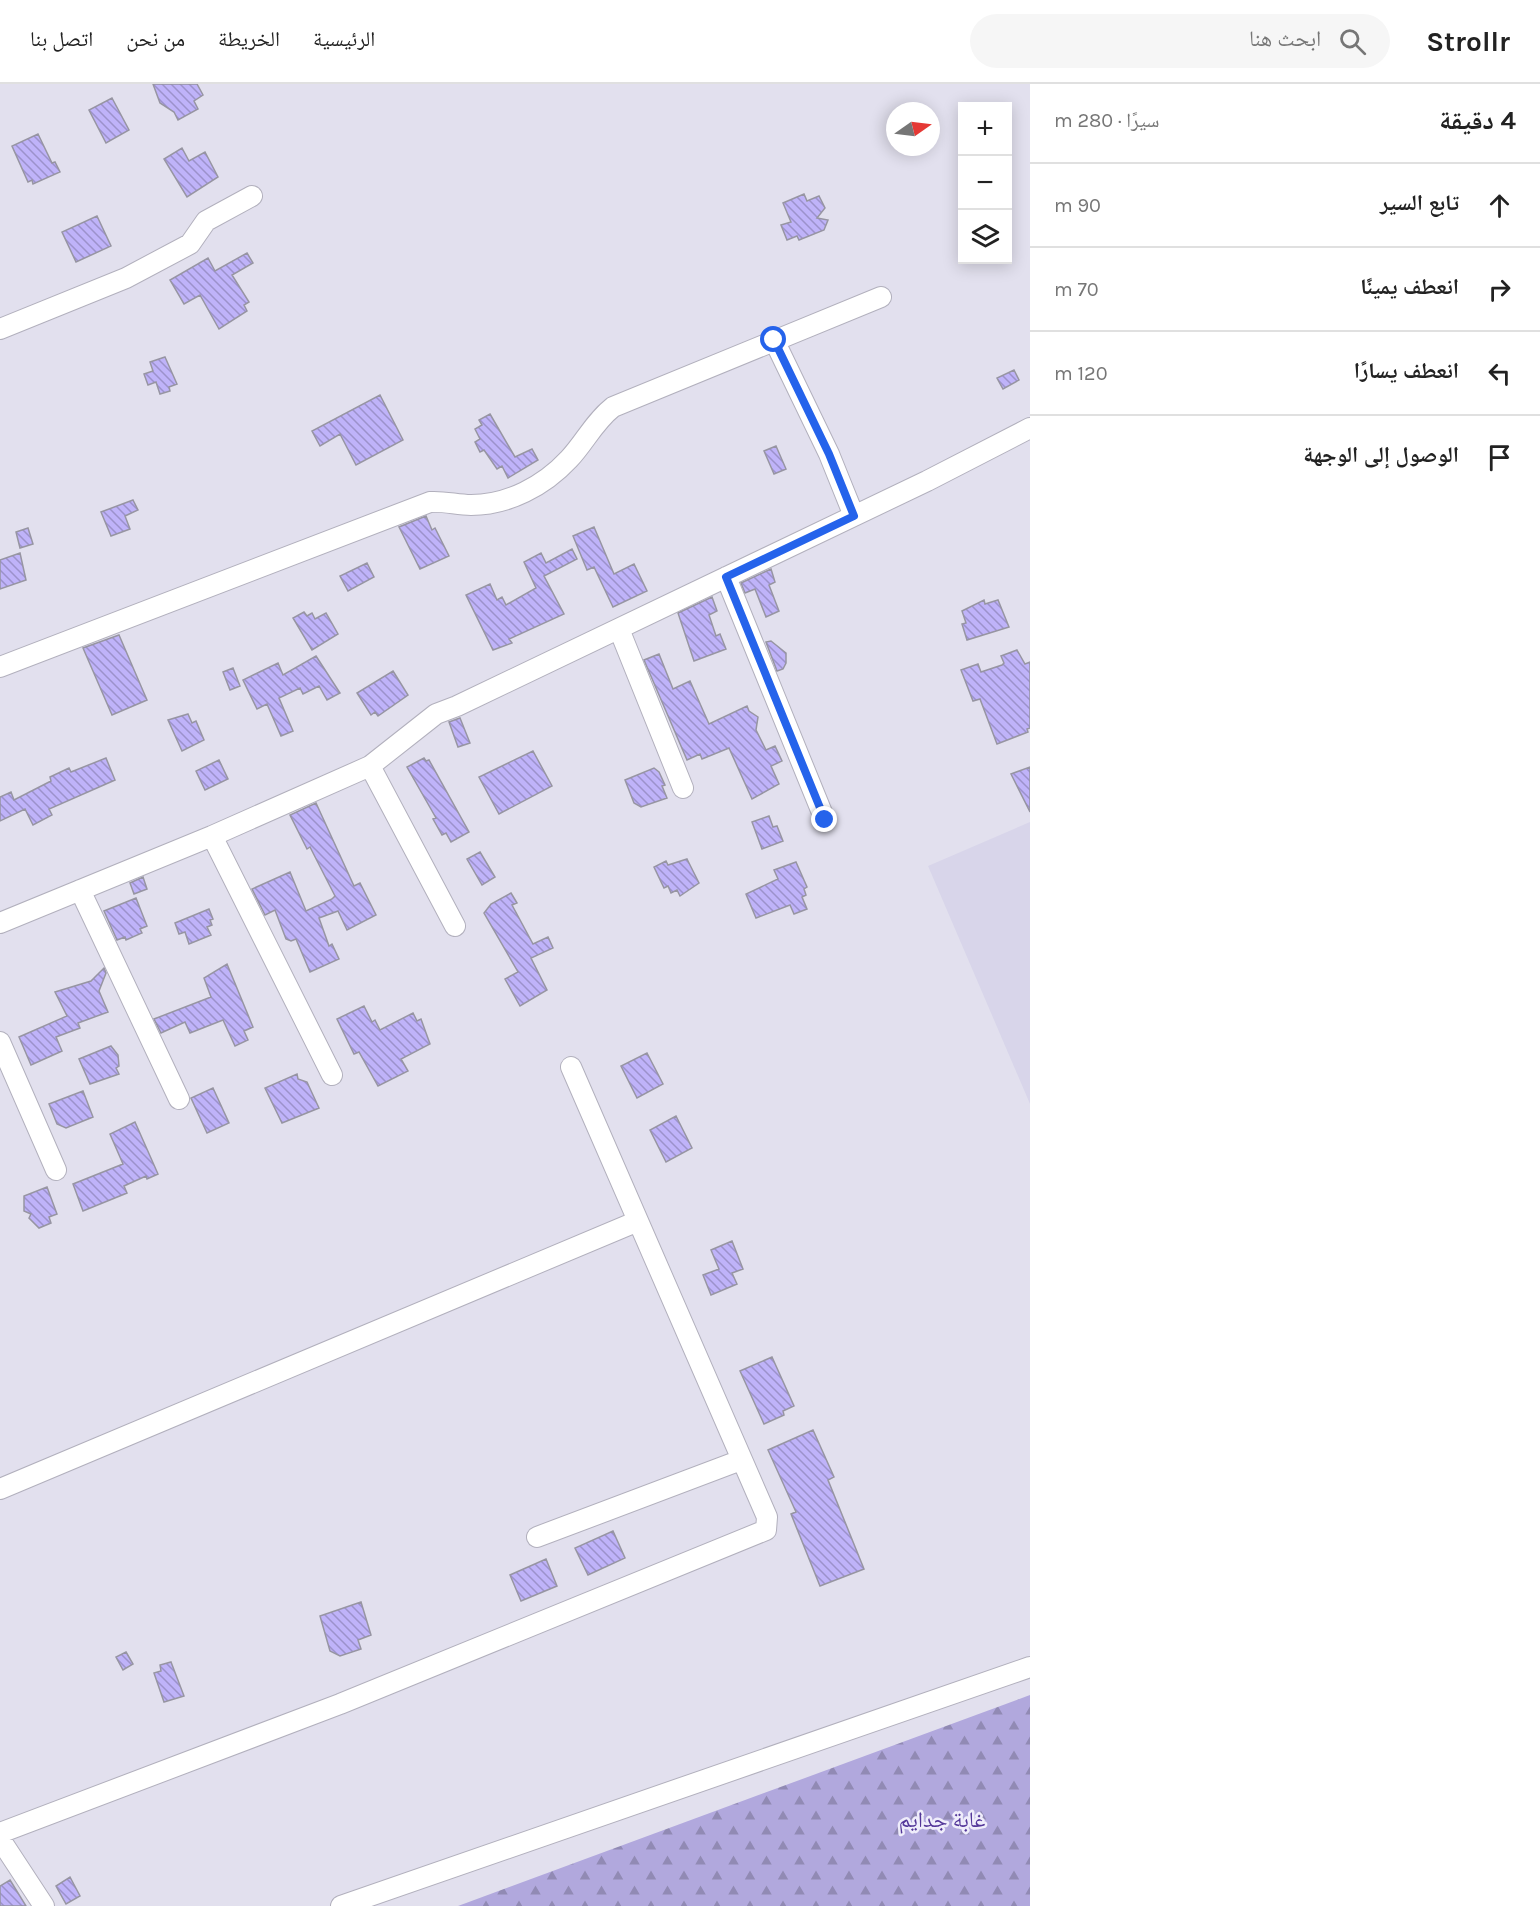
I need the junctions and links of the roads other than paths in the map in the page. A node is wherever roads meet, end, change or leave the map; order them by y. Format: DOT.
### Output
graph roads {
  1 [pos="252,196"];
  2 [pos="881,297"];
  3 [pos="0,329"];
  4 [pos="774,340"];
  5 [pos="1030,428"];
  6 [pos="854,516"];
  7 [pos="726,577"];
  8 [pos="619,629"];
  9 [pos="0,667"];
  10 [pos="370,766"];
  11 [pos="682,788"];
  12 [pos="825,820"];
  13 [pos="212,836"];
  14 [pos="80,890"];
  15 [pos="0,923"];
  16 [pos="455,926"];
  17 [pos="0,1042"];
  18 [pos="570,1067"];
  19 [pos="332,1075"];
  20 [pos="179,1099"];
  21 [pos="56,1170"];
  22 [pos="638,1221"];
  23 [pos="741,1460"];
  24 [pos="0,1489"];
  25 [pos="537,1537"];
  26 [pos="1030,1667"];
  27 [pos="0,1833"];
  28 [pos="0,1839"];
  29 [pos="44,1906"];
  30 [pos="341,1906"];
  1 -- 3 [label="street"];
  2 -- 4 [label="street"];
  4 -- 6 [label="street"];
  4 -- 9 [label="street"];
  5 -- 6 [label="street"];
  6 -- 7 [label="street"];
  7 -- 8 [label="street"];
  7 -- 12 [label="street"];
  8 -- 10 [label="street"];
  8 -- 11 [label="street"];
  10 -- 13 [label="street"];
  10 -- 16 [label="street"];
  13 -- 14 [label="street"];
  13 -- 19 [label="street"];
  14 -- 15 [label="street"];
  14 -- 20 [label="street"];
  17 -- 21 [label="street"];
  18 -- 22 [label="street"];
  22 -- 23 [label="street"];
  22 -- 24 [label="street"];
  23 -- 25 [label="street"];
  23 -- 27 [label="street"];
  26 -- 30 [label="street"];
  28 -- 29 [label="street"];
}
